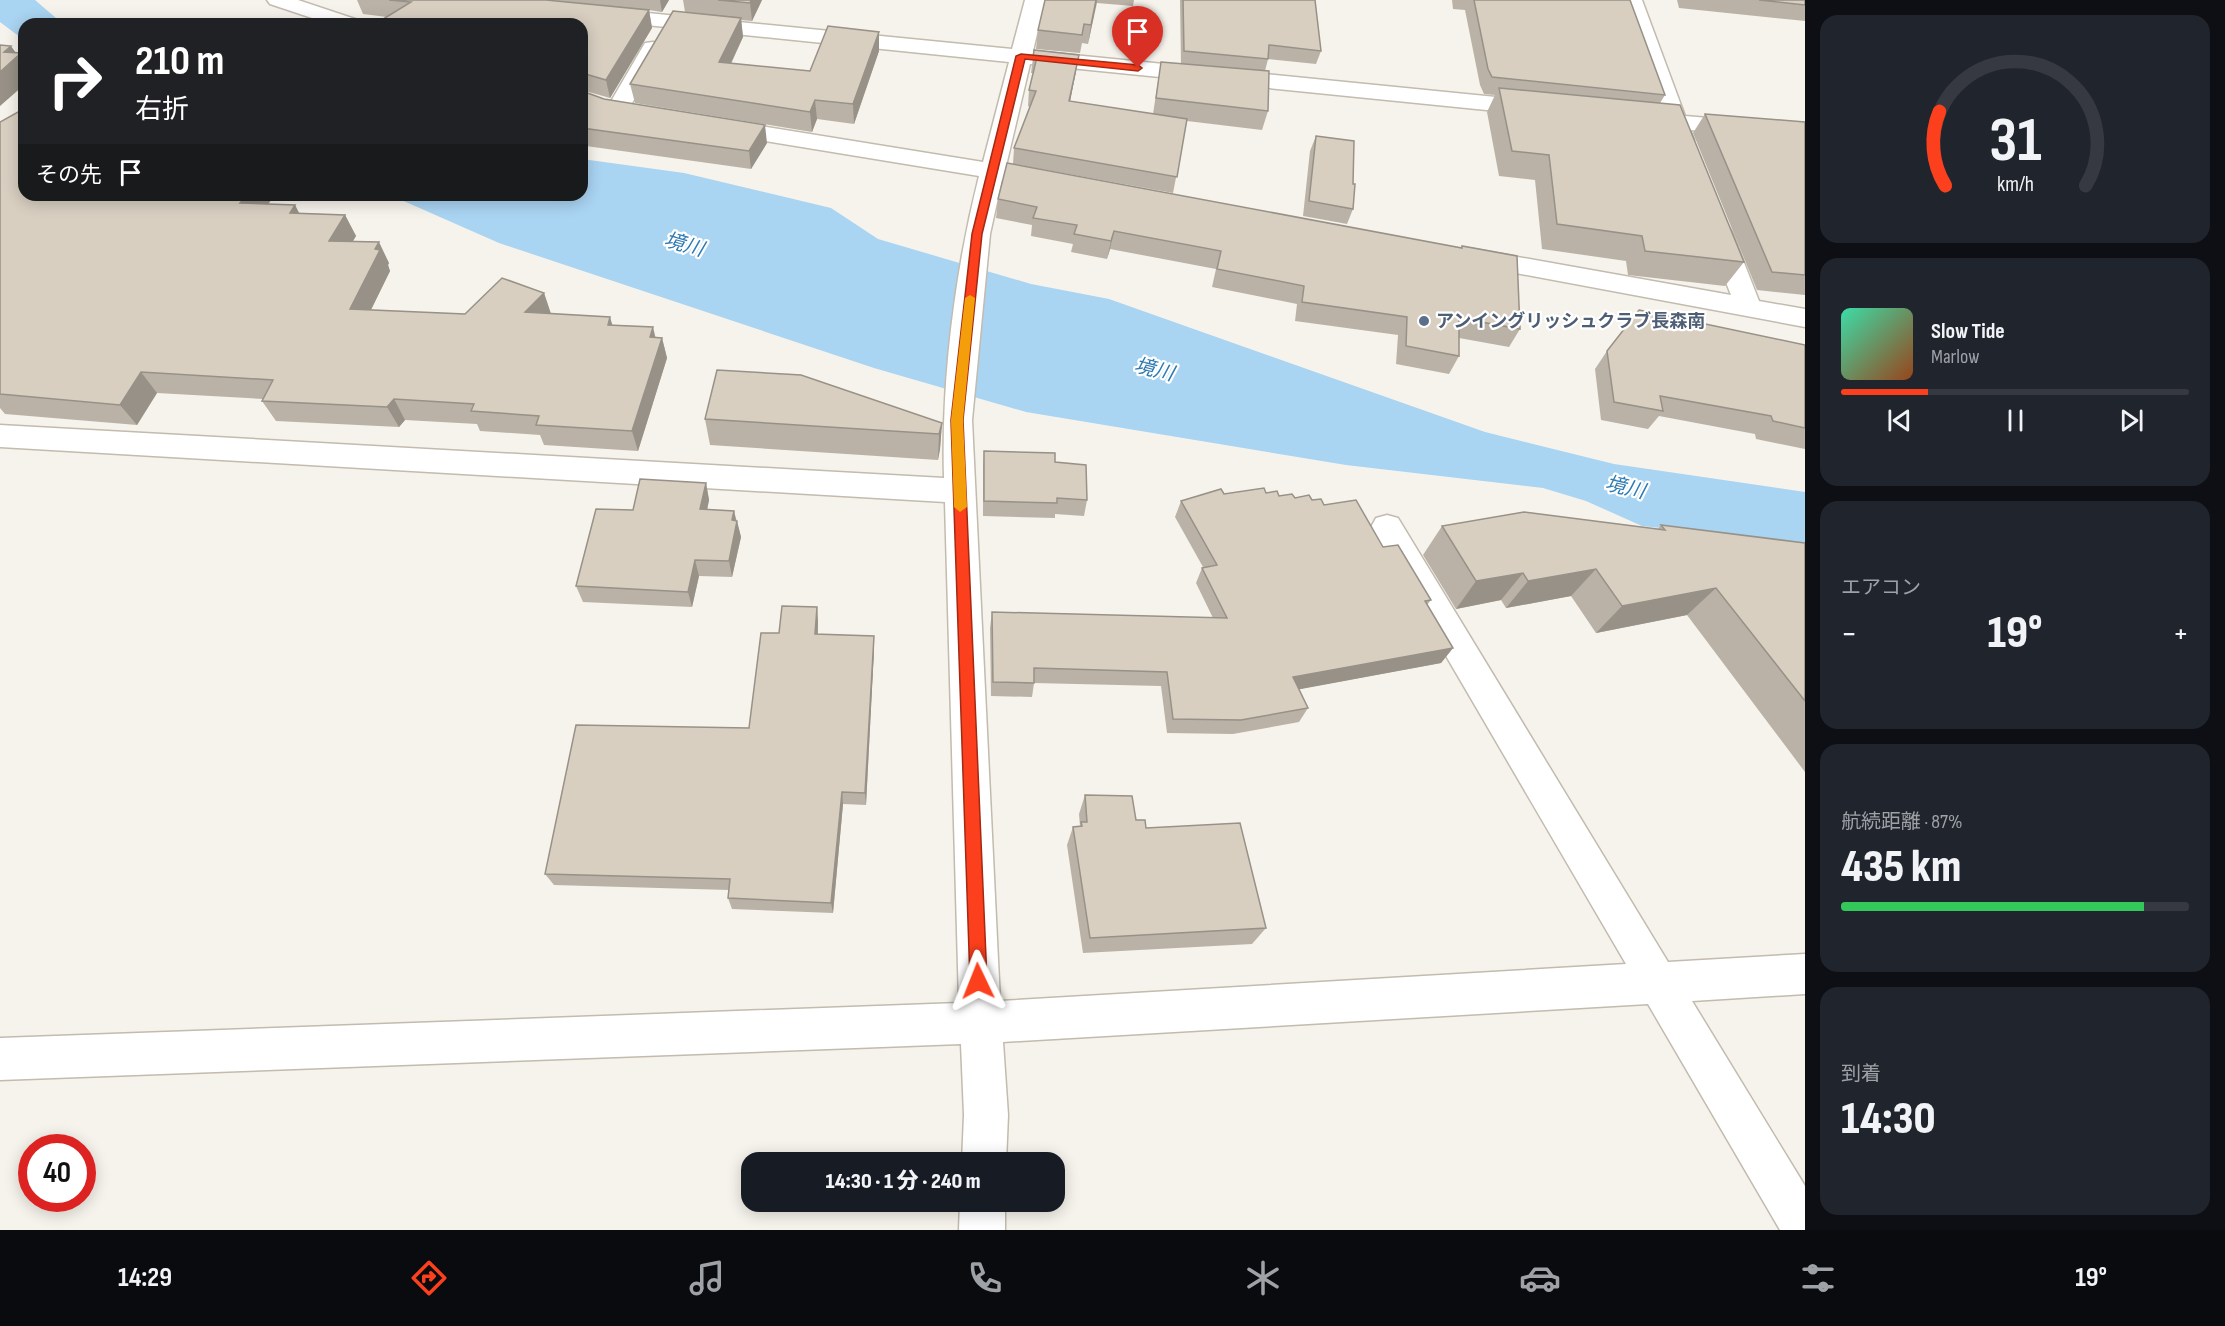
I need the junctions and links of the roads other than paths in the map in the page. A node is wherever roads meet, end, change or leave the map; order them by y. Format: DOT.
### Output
graph roads {
  1 [pos="681,0"];
  2 [pos="1035,0"];
  3 [pos="1632,0"];
  4 [pos="287,1"];
  5 [pos="587,13"];
  6 [pos="334,18"];
  7 [pos="668,21"];
  8 [pos="1021,56"];
  9 [pos="1556,110"];
  10 [pos="640,113"];
  11 [pos="1627,117"];
  12 [pos="1674,122"];
  13 [pos="698,123"];
  14 [pos="1805,133"];
  15 [pos="1692,165"];
  16 [pos="993,170"];
  17 [pos="1071,184"];
  18 [pos="1709,209"];
  19 [pos="1444,252"];
  20 [pos="1748,306"];
  21 [pos="1805,318"];
  22 [pos="0,436"];
  23 [pos="960,491"];
  24 [pos="1387,527"];
  25 [pos="1805,974"];
  26 [pos="1658,982"];
  27 [pos="980,1023"];
  28 [pos="0,1059"];
  29 [pos="985,1152"];
  30 [pos="983,1212"];
  31 [pos="982,1230"];
  32 [pos="1805,1230"];
  1 -- 7 [label="street"];
  2 -- 8 [label="street"];
  3 -- 12 [label="street"];
  4 -- 6 [label="street"];
  5 -- 7 [label="street"];
  7 -- 8 [label="street"];
  7 -- 10 [label="street"];
  8 -- 9 [label="street"];
  8 -- 16 [label="street"];
  11 -- 12 [label="street"];
  12 -- 14 [label="street"];
  12 -- 15 [label="street"];
  13 -- 16 [label="street"];
  16 -- 17 [label="street"];
  16 -- 23 [label="street"];
  18 -- 20 [label="street"];
  19 -- 20 [label="street"];
  20 -- 21 [label="street"];
  22 -- 23 [label="street"];
  23 -- 27 [label="street"];
  24 -- 26 [label="street"];
  25 -- 26 [label="street"];
  26 -- 27 [label="street"];
  26 -- 32 [label="street"];
  27 -- 28 [label="street"];
  27 -- 29 [label="street"];
  30 -- 31 [label="street"];
}
